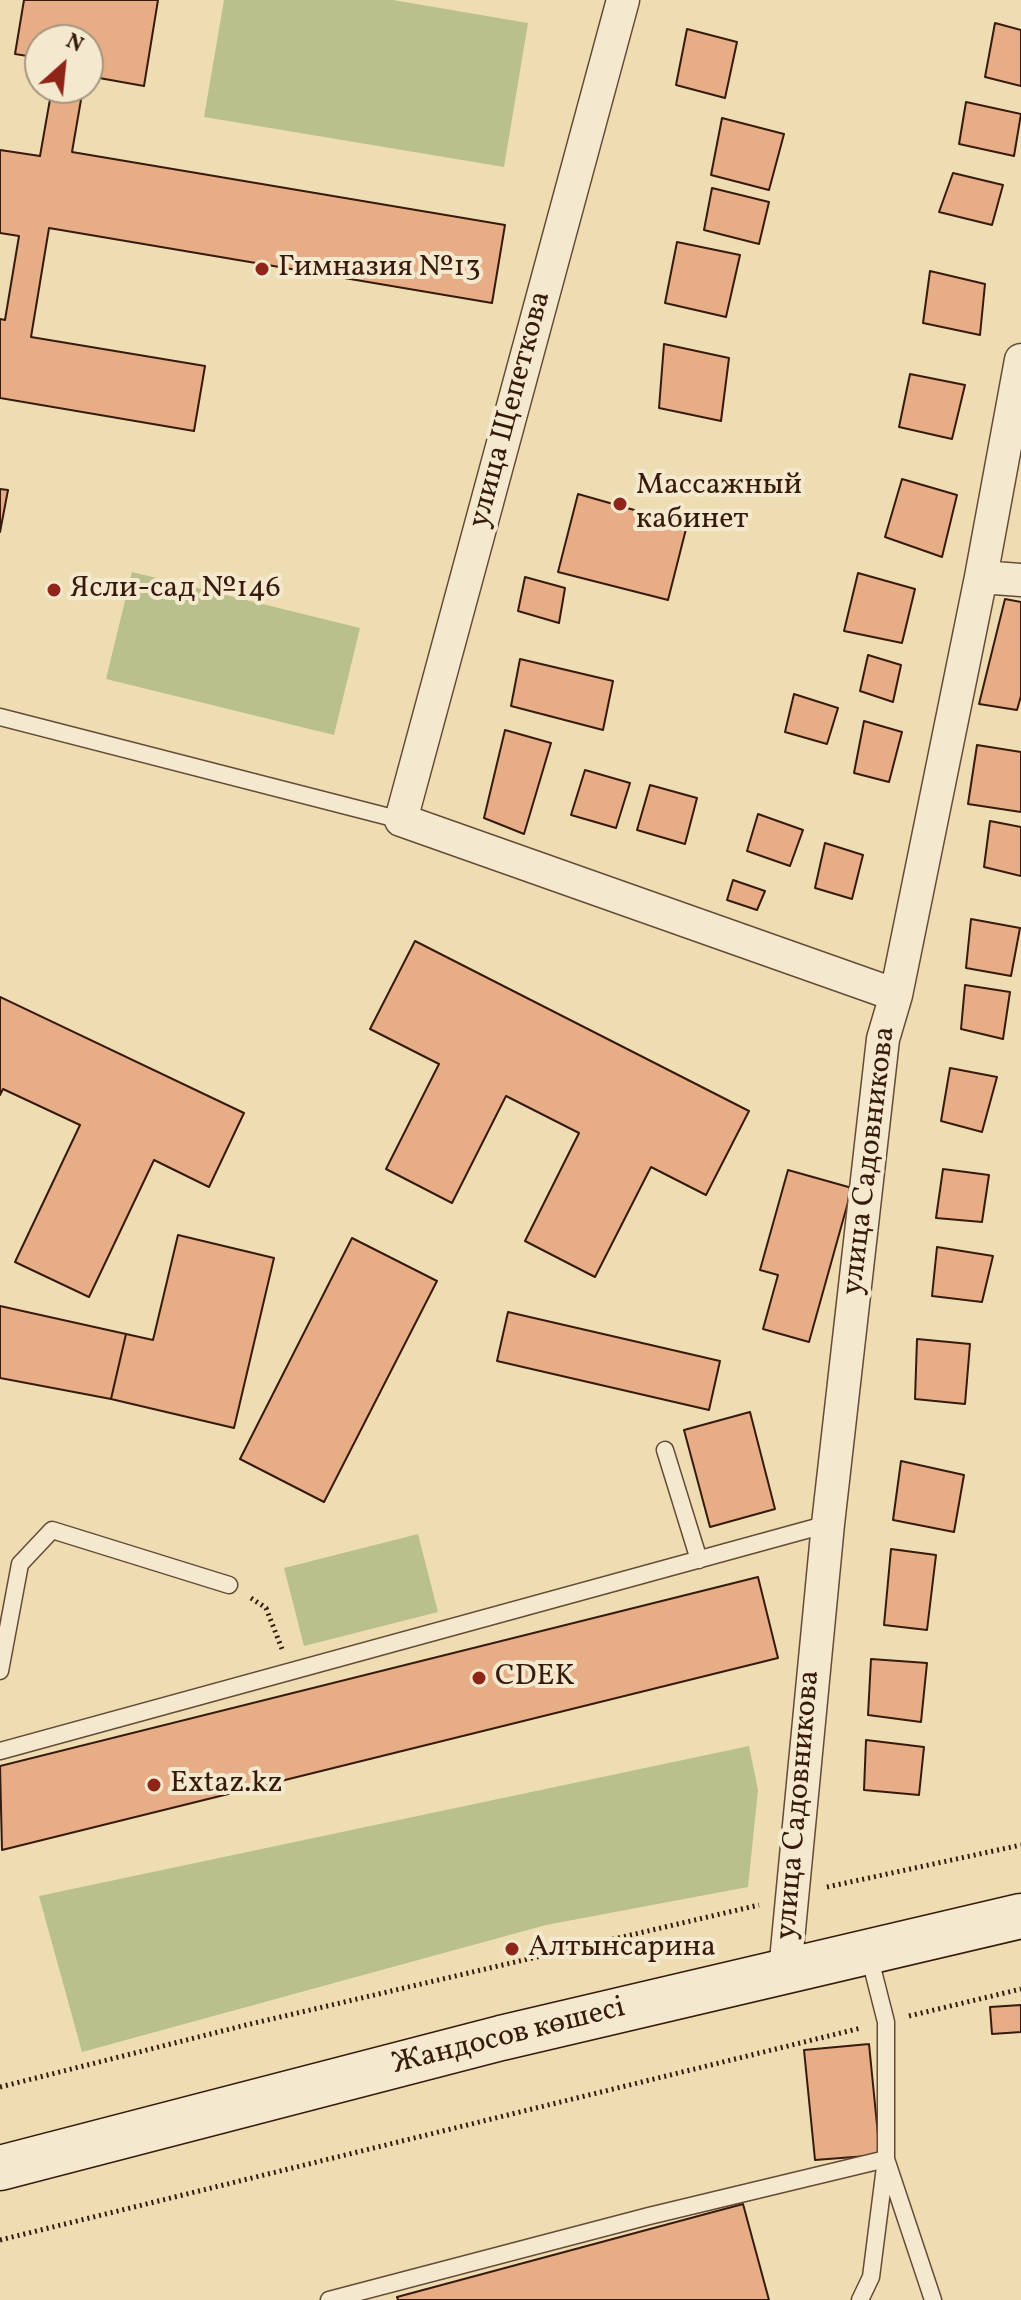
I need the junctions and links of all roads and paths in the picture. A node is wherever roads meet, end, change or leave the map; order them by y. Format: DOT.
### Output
graph roads {
  1 [pos="623,0"];
  2 [pos="1021,360"];
  3 [pos="981,577"];
  4 [pos="1021,580"];
  5 [pos="0,717"];
  6 [pos="401,820"];
  7 [pos="896,995"];
  8 [pos="665,1450"];
  9 [pos="828,1524"];
  10 [pos="699,1560"];
  11 [pos="229,1585"];
  12 [pos="290,1670"];
  13 [pos="0,1671"];
  14 [pos="0,1751"];
  15 [pos="1021,1845"];
  16 [pos="790,1895"];
  17 [pos="1021,1916"];
  18 [pos="868,1951"];
  19 [pos="785,1971"];
  20 [pos="1021,1989"];
  21 [pos="886,2022"];
  22 [pos="0,2087"];
  23 [pos="886,2159"];
  24 [pos="0,2168"];
  25 [pos="0,2240"];
  26 [pos="329,2300"];
  27 [pos="860,2300"];
  28 [pos="933,2300"];
  1 -- 6 [label="street, улица Щепеткова"];
  2 -- 3 [label="street, улица Садовникова"];
  3 -- 4 [label="street"];
  3 -- 7 [label="street, улица Садовникова"];
  5 -- 6 [label="lane"];
  6 -- 7 [label="street"];
  7 -- 9 [label="street, улица Садовникова"];
  8 -- 10 [label="lane"];
  9 -- 10 [label="lane"];
  9 -- 16 [label="street, улица Садовникова"];
  10 -- 12 [label="lane"];
  11 -- 12 [label="path"];
  11 -- 13 [label="lane"];
  12 -- 14 [label="lane"];
  15 -- 16 [label="path"];
  16 -- 19 [label="street, улица Садовникова"];
  16 -- 22 [label="path"];
  17 -- 18 [label="main road, Жандосов көшесі"];
  18 -- 19 [label="main road, Жандосов көшесі"];
  18 -- 21 [label="lane"];
  19 -- 24 [label="main road, Жандосов көшесі"];
  20 -- 21 [label="path"];
  21 -- 23 [label="lane"];
  21 -- 25 [label="path"];
  23 -- 26 [label="lane"];
  23 -- 27 [label="lane"];
  23 -- 28 [label="lane"];
}
